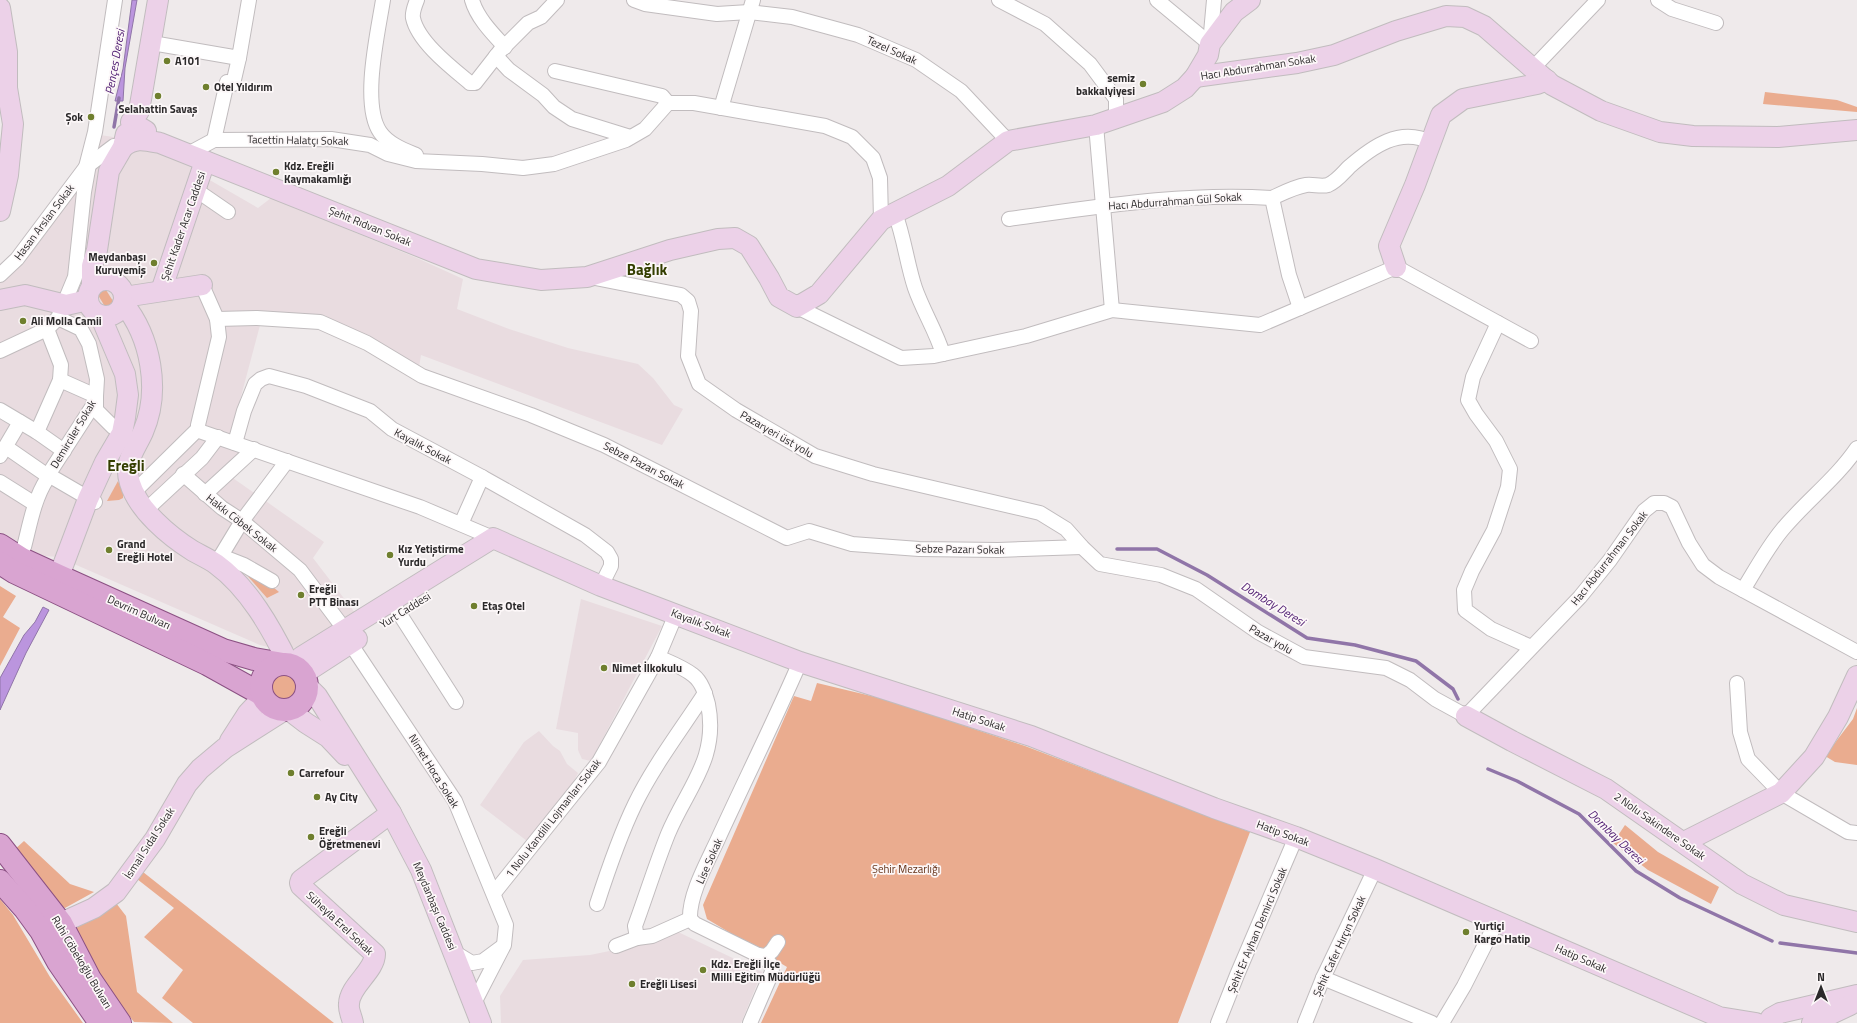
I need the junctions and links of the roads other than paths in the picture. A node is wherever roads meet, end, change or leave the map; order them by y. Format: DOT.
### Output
graph roads {
  1 [pos="115,0"];
  2 [pos="158,0"];
  3 [pos="250,0"];
  4 [pos="383,0"];
  5 [pos="417,0"];
  6 [pos="472,0"];
  7 [pos="557,0"];
  8 [pos="634,0"];
  9 [pos="999,0"];
  10 [pos="1157,0"];
  11 [pos="1214,0"];
  12 [pos="1250,0"];
  13 [pos="1598,0"];
  14 [pos="1658,0"];
  15 [pos="751,6"];
  16 [pos="0,8"];
  17 [pos="1716,23"];
  18 [pos="152,43"];
  19 [pos="1210,44"];
  20 [pos="501,52"];
  21 [pos="239,58"];
  22 [pos="555,71"];
  23 [pos="1540,74"];
  24 [pos="1195,77"];
  25 [pos="668,103"];
  26 [pos="720,108"];
  27 [pos="1116,117"];
  28 [pos="1096,125"];
  29 [pos="131,130"];
  30 [pos="1857,130"];
  31 [pos="95,132"];
  32 [pos="630,137"];
  33 [pos="214,140"];
  34 [pos="1008,141"];
  35 [pos="1432,142"];
  36 [pos="196,157"];
  37 [pos="433,162"];
  38 [pos="87,165"];
  39 [pos="196,190"];
  40 [pos="1272,198"];
  41 [pos="1103,206"];
  42 [pos="0,211"];
  43 [pos="228,212"];
  44 [pos="888,216"];
  45 [pos="1009,219"];
  46 [pos="1396,267"];
  47 [pos="0,275"];
  48 [pos="587,277"];
  49 [pos="202,285"];
  50 [pos="161,291"];
  51 [pos="109,299"];
  52 [pos="0,300"];
  53 [pos="64,305"];
  54 [pos="797,307"];
  55 [pos="1300,308"];
  56 [pos="1112,310"];
  57 [pos="217,319"];
  58 [pos="1498,323"];
  59 [pos="46,329"];
  60 [pos="1531,341"];
  61 [pos="0,351"];
  62 [pos="943,354"];
  63 [pos="60,380"];
  64 [pos="96,396"];
  65 [pos="0,410"];
  66 [pos="20,422"];
  67 [pos="198,429"];
  68 [pos="37,432"];
  69 [pos="122,433"];
  70 [pos="218,438"];
  71 [pos="235,443"];
  72 [pos="1857,448"];
  73 [pos="254,449"];
  74 [pos="3,451"];
  75 [pos="64,451"];
  76 [pos="287,461"];
  77 [pos="183,474"];
  78 [pos="49,476"];
  79 [pos="482,477"];
  80 [pos="0,482"];
  81 [pos="134,492"];
  82 [pos="205,494"];
  83 [pos="92,500"];
  84 [pos="35,504"];
  85 [pos="146,510"];
  86 [pos="242,520"];
  87 [pos="461,524"];
  88 [pos="500,542"];
  89 [pos="0,545"];
  90 [pos="24,547"];
  91 [pos="1082,548"];
  92 [pos="219,560"];
  93 [pos="0,563"];
  94 [pos="59,576"];
  95 [pos="272,581"];
  96 [pos="600,586"];
  97 [pos="1744,590"];
  98 [pos="396,607"];
  99 [pos="676,614"];
  100 [pos="348,637"];
  101 [pos="1531,647"];
  102 [pos="1857,652"];
  103 [pos="658,657"];
  104 [pos="800,662"];
  105 [pos="295,671"];
  106 [pos="1857,676"];
  107 [pos="1737,683"];
  108 [pos="705,693"];
  109 [pos="262,695"];
  110 [pos="456,702"];
  111 [pos="286,710"];
  112 [pos="1466,716"];
  113 [pos="225,748"];
  114 [pos="1781,793"];
  115 [pos="380,794"];
  116 [pos="391,813"];
  117 [pos="1857,833"];
  118 [pos="1296,837"];
  119 [pos="1684,842"];
  120 [pos="1,849"];
  121 [pos="1374,869"];
  122 [pos="0,881"];
  123 [pos="494,893"];
  124 [pos="597,904"];
  125 [pos="690,919"];
  126 [pos="1497,921"];
  127 [pos="1857,922"];
  128 [pos="51,927"];
  129 [pos="637,938"];
  130 [pos="778,942"];
  131 [pos="504,945"];
  132 [pos="616,946"];
  133 [pos="454,952"];
  134 [pos="758,955"];
  135 [pos="1323,978"];
  136 [pos="1857,995"];
  137 [pos="1857,1001"];
  138 [pos="474,1003"];
  139 [pos="1718,1020"];
  140 [pos="100,1023"];
  141 [pos="120,1023"];
  142 [pos="353,1023"];
  143 [pos="480,1023"];
  144 [pos="750,1023"];
  145 [pos="1218,1023"];
  146 [pos="1305,1023"];
  147 [pos="1432,1023"];
  148 [pos="1442,1023"];
  149 [pos="1756,1023"];
  150 [pos="1768,1023"];
  151 [pos="1812,1023"];
  1 -- 31 [label="street, Hasan Arslan Sokak"];
  2 -- 18 [label="street"];
  3 -- 21 [label="street"];
  4 -- 37 [label="street"];
  5 -- 20 [label="street"];
  6 -- 20 [label="street"];
  7 -- 20 [label="street"];
  8 -- 15 [label="street, Tezel Sokak"];
  9 -- 27 [label="street"];
  10 -- 19 [label="street"];
  11 -- 19 [label="street"];
  12 -- 19 [label="street"];
  13 -- 23 [label="street"];
  14 -- 17 [label="street"];
  15 -- 26 [label="street"];
  15 -- 34 [label="street, Tezel Sokak"];
  16 -- 42 [label="street"];
  18 -- 21 [label="street"];
  18 -- 29 [label="street"];
  19 -- 24 [label="street"];
  20 -- 32 [label="street"];
  21 -- 33 [label="street"];
  22 -- 25 [label="street"];
  23 -- 24 [label="street, Hacı Abdurrahman Sokak"];
  23 -- 30 [label="street, Hacı Abdurrahman Sokak"];
  23 -- 35 [label="street"];
  24 -- 27 [label="street, Hacı Abdurrahman Sokak"];
  25 -- 26 [label="street"];
  25 -- 32 [label="street, Tacettin Halatçı Sokak"];
  26 -- 44 [label="street"];
  27 -- 28 [label="street, Hacı Abdurrahman Sokak"];
  28 -- 34 [label="street, Hacı Abdurrahman Sokak"];
  28 -- 41 [label="street, Hacı Abdurrahman Gül Sokak"];
  29 -- 31 [label="street"];
  29 -- 36 [label="street, Şehit Rıdvan Sokak"];
  29 -- 38 [label="street, Hasan Arslan Sokak"];
  29 -- 51 [label="street"];
  31 -- 38 [label="street, Hasan Arslan Sokak"];
  32 -- 37 [label="street, Tacettin Halatçı Sokak"];
  33 -- 36 [label="street, Tacettin Halatçı Sokak"];
  33 -- 37 [label="street, Tacettin Halatçı Sokak"];
  34 -- 44 [label="street, Hacı Abdurrahman Sokak"];
  35 -- 40 [label="street, Hacı Abdurrahman Gül Sokak"];
  35 -- 46 [label="street"];
  36 -- 39 [label="street, Şehit Kader Acar Caddesi"];
  36 -- 48 [label="street, Şehit Rıdvan Sokak"];
  38 -- 47 [label="street, Hasan Arslan Sokak"];
  38 -- 53 [label="street, Hasan Arslan Sokak"];
  39 -- 43 [label="street"];
  39 -- 50 [label="street, Şehit Kader Acar Caddesi"];
  40 -- 41 [label="street, Hacı Abdurrahman Gül Sokak"];
  40 -- 55 [label="street"];
  41 -- 45 [label="street, Hacı Abdurrahman Gül Sokak"];
  41 -- 56 [label="street, Hacı Abdurrahman Gül Sokak"];
  44 -- 54 [label="street, Hacı Abdurrahman Sokak"];
  44 -- 62 [label="street"];
  46 -- 55 [label="street"];
  46 -- 58 [label="street"];
  48 -- 54 [label="street"];
  48 -- 91 [label="street, Pazaryeri üst yolu"];
  49 -- 50 [label="street"];
  49 -- 57 [label="street"];
  50 -- 51 [label="street"];
  51 -- 53 [label="street"];
  51 -- 69 [label="street"];
  51 -- 81 [label="street, Meydanbaşı Caddesi"];
  52 -- 53 [label="street"];
  53 -- 59 [label="street"];
  53 -- 64 [label="street, Demirciler Sokak"];
  54 -- 62 [label="street"];
  55 -- 56 [label="street"];
  56 -- 62 [label="street"];
  57 -- 67 [label="street"];
  57 -- 91 [label="street, Sebze Pazarı Sokak"];
  58 -- 60 [label="street"];
  58 -- 101 [label="street"];
  59 -- 61 [label="street"];
  59 -- 63 [label="street"];
  63 -- 64 [label="street"];
  63 -- 68 [label="street"];
  64 -- 69 [label="street, Demirciler Sokak"];
  64 -- 75 [label="street, Demirciler Sokak"];
  65 -- 66 [label="street"];
  66 -- 68 [label="street"];
  66 -- 74 [label="street"];
  67 -- 70 [label="street, Kayalık Sokak"];
  67 -- 81 [label="street"];
  68 -- 75 [label="street"];
  69 -- 83 [label="street"];
  70 -- 71 [label="street, Kayalık Sokak"];
  70 -- 77 [label="street"];
  71 -- 73 [label="street, Kayalık Sokak"];
  71 -- 79 [label="street, Kayalık Sokak"];
  72 -- 97 [label="street"];
  73 -- 76 [label="street, Kayalık Sokak"];
  73 -- 82 [label="street"];
  74 -- 78 [label="street"];
  75 -- 78 [label="street, Demirciler Sokak"];
  76 -- 86 [label="street"];
  76 -- 87 [label="street, Kayalık Sokak"];
  77 -- 82 [label="street, Hakkı Cöbek Sokak"];
  77 -- 85 [label="street"];
  78 -- 83 [label="street"];
  78 -- 84 [label="street, Demirciler Sokak"];
  79 -- 87 [label="street"];
  79 -- 96 [label="street, Kayalık Sokak"];
  80 -- 84 [label="street"];
  81 -- 85 [label="street, Meydanbaşı Caddesi"];
  82 -- 86 [label="street, Hakkı Cöbek Sokak"];
  83 -- 94 [label="street"];
  84 -- 90 [label="street, Demirciler Sokak"];
  85 -- 92 [label="street, Meydanbaşı Caddesi"];
  86 -- 92 [label="street"];
  86 -- 100 [label="street, Hakkı Cöbek Sokak"];
  87 -- 88 [label="street, Kayalık Sokak"];
  88 -- 96 [label="street, Kayalık Sokak"];
  88 -- 98 [label="street, Yurt Caddesi"];
  89 -- 94 [label="main road, Devrim Bulvarı"];
  91 -- 112 [label="street, Pazar yolu"];
  92 -- 95 [label="street"];
  92 -- 105 [label="street, Meydanbaşı Caddesi"];
  93 -- 109 [label="main road, Devrim Bulvarı"];
  94 -- 105 [label="main road, Devrim Bulvarı"];
  96 -- 99 [label="street, Kayalık Sokak"];
  97 -- 101 [label="street, Hacı Abdurrahman Sokak"];
  97 -- 102 [label="street, Hacı Abdurrahman Sokak"];
  98 -- 100 [label="street, Yurt Caddesi"];
  98 -- 110 [label="street"];
  99 -- 103 [label="street, 1 Nolu Kandilli Lojmanları Sokak"];
  99 -- 104 [label="street, Kayalık Sokak"];
  100 -- 105 [label="street, Yurt Caddesi"];
  100 -- 123 [label="street, Nimet Hoca Sokak"];
  101 -- 112 [label="street, Hacı Abdurrahman Sokak"];
  103 -- 108 [label="street"];
  103 -- 123 [label="street, 1 Nolu Kandilli Lojmanları Sokak"];
  104 -- 118 [label="street, Hatip Sokak"];
  104 -- 125 [label="street, Lise Sokak"];
  105 -- 109 [label="main road"];
  105 -- 111 [label="main road"];
  105 -- 115 [label="street, Meydanbaşı Caddesi"];
  106 -- 114 [label="street"];
  107 -- 114 [label="street"];
  108 -- 124 [label="street"];
  108 -- 129 [label="street"];
  109 -- 111 [label="main road, Devrim Bulvarı"];
  109 -- 113 [label="street, İsmail Sıdal Sokak"];
  111 -- 113 [label="street, İsmail Sıdal Sokak"];
  111 -- 115 [label="street, Meydanbaşı Caddesi"];
  112 -- 119 [label="street, 2 Nolu Sakindere Sokak"];
  113 -- 128 [label="street, İsmail Sıdal Sokak"];
  114 -- 117 [label="street"];
  114 -- 119 [label="street"];
  115 -- 116 [label="street, Meydanbaşı Caddesi"];
  116 -- 133 [label="street, Meydanbaşı Caddesi"];
  116 -- 142 [label="street, Süheyla Erel Sokak"];
  118 -- 121 [label="street, Hatip Sokak"];
  118 -- 145 [label="street, Şehit Er Ayhan Demirci Sokak"];
  119 -- 127 [label="street, 2 Nolu Sakindere Sokak"];
  120 -- 128 [label="main road, Ruhi Cöbekoğlu Bulvarı"];
  121 -- 126 [label="street, Hatip Sokak"];
  121 -- 135 [label="street, Şehit Cafer Hırçın Sokak"];
  122 -- 128 [label="main road, Ruhi Cöbekoğlu Bulvarı"];
  123 -- 131 [label="street, Nimet Hoca Sokak"];
  125 -- 129 [label="street"];
  125 -- 134 [label="street"];
  126 -- 139 [label="street, Hatip Sokak"];
  126 -- 148 [label="street"];
  128 -- 140 [label="main road, Ruhi Cöbekoğlu Bulvarı"];
  128 -- 141 [label="main road, Ruhi Cöbekoğlu Bulvarı"];
  129 -- 132 [label="street"];
  130 -- 134 [label="street"];
  131 -- 133 [label="street"];
  131 -- 138 [label="street, Nimet Hoca Sokak"];
  133 -- 138 [label="street, Meydanbaşı Caddesi"];
  134 -- 144 [label="street"];
  135 -- 146 [label="street, Şehit Cafer Hırçın Sokak"];
  135 -- 147 [label="street"];
  136 -- 150 [label="street"];
  137 -- 151 [label="street"];
  138 -- 143 [label="street, Meydanbaşı Caddesi"];
  139 -- 149 [label="street, Hatip Sokak"];
}
